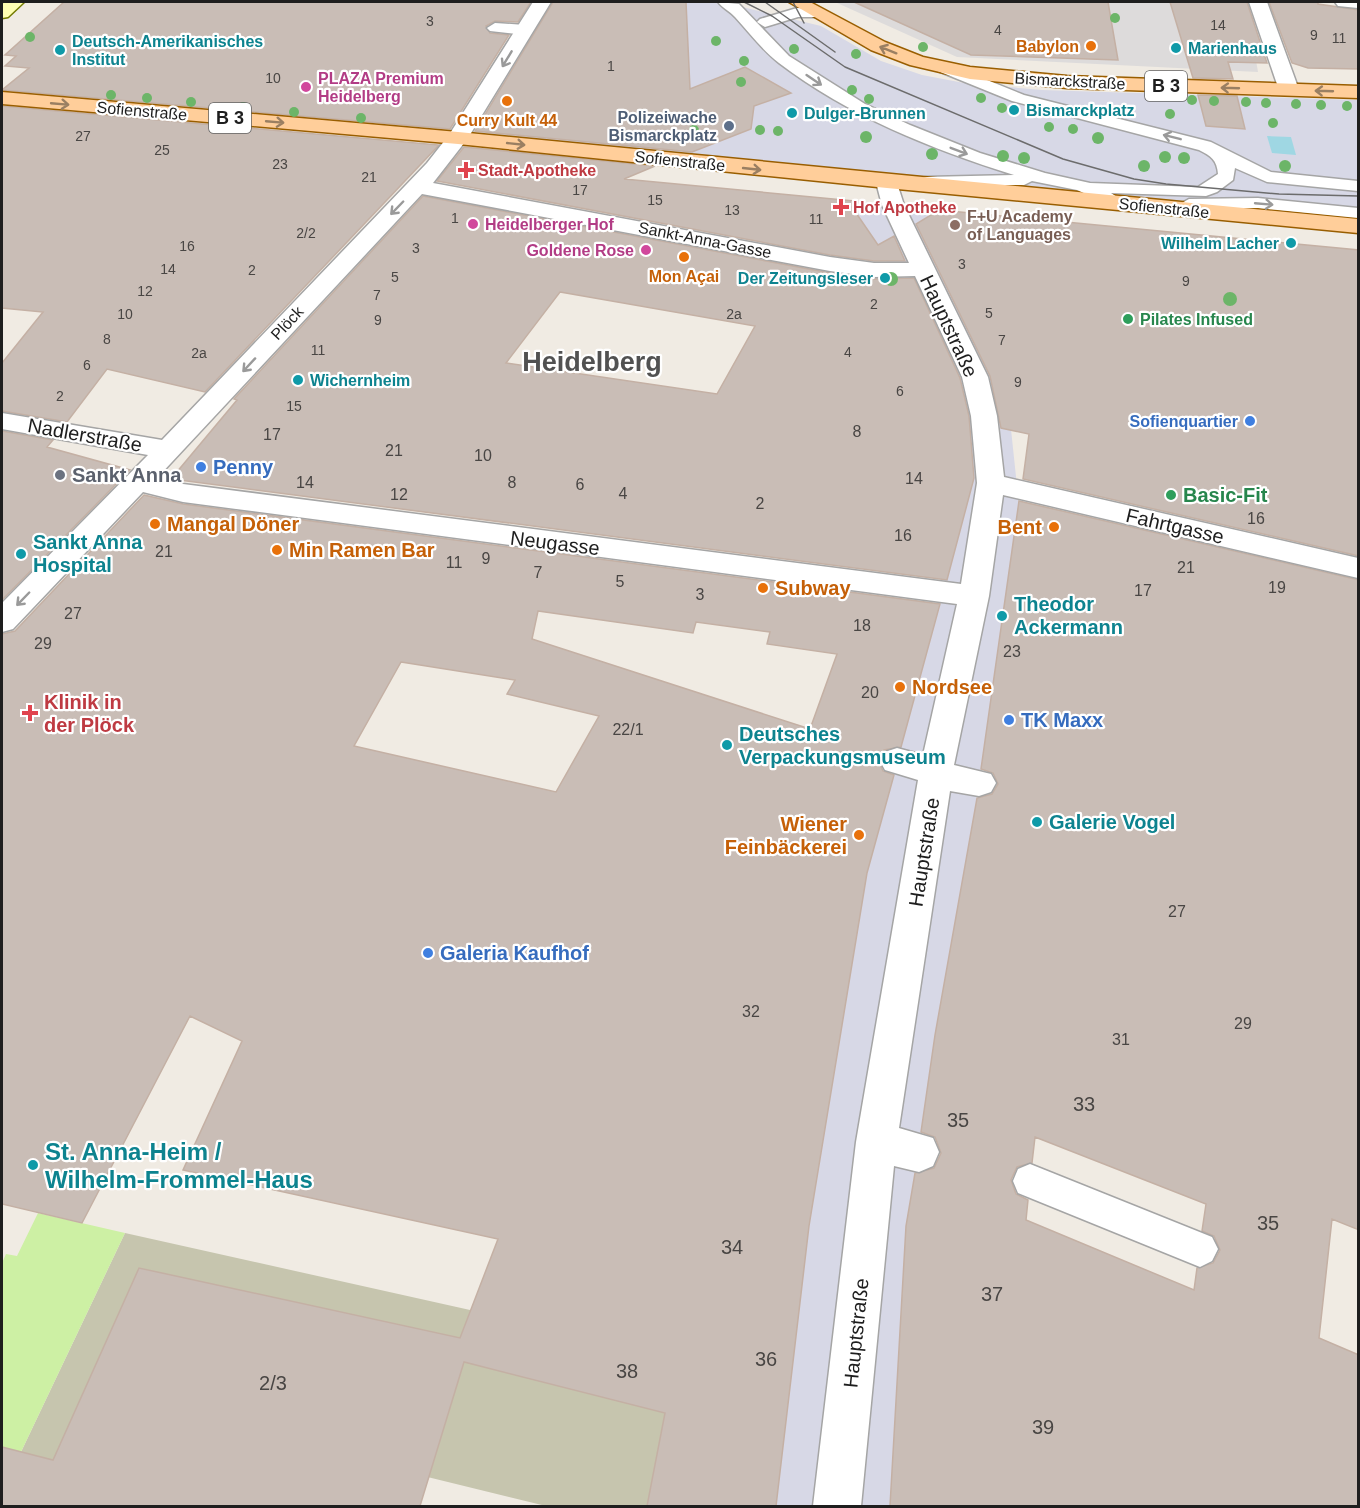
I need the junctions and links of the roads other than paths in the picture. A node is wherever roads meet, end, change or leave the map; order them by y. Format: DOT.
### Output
graph roads {
  1 [pos="15,2"];
  2 [pos="542,2"];
  3 [pos="725,2"];
  4 [pos="798,2"];
  5 [pos="1258,2"];
  6 [pos="1344,2"];
  7 [pos="1359,3"];
  8 [pos="769,4"];
  9 [pos="814,5"];
  10 [pos="2,13"];
  11 [pos="495,28"];
  12 [pos="526,28"];
  13 [pos="763,28"];
  14 [pos="944,68"];
  15 [pos="1289,90"];
  16 [pos="1359,92"];
  17 [pos="2,98"];
  18 [pos="458,138"];
  19 [pos="1215,150"];
  20 [pos="887,182"];
  21 [pos="1082,186"];
  22 [pos="1359,186"];
  23 [pos="417,187"];
  24 [pos="1117,203"];
  25 [pos="1164,208"];
  26 [pos="1359,213"];
  27 [pos="1359,226"];
  28 [pos="923,270"];
  29 [pos="2,421"];
  30 [pos="168,450"];
  31 [pos="137,482"];
  32 [pos="991,483"];
  33 [pos="1354,567"];
  34 [pos="974,596"];
  35 [pos="2,621"];
  36 [pos="897,761"];
  37 [pos="936,773"];
  38 [pos="979,783"];
  39 [pos="876,1142"];
  40 [pos="918,1152"];
  41 [pos="1030,1181"];
  42 [pos="1200,1249"];
  43 [pos="837,1506"];
  1 -- 10 [label="main road"];
  2 -- 12 [label="street, Plöck"];
  3 -- 13 [label="lane"];
  4 -- 9 [label="main road, Bismarckstraße / B 3"];
  5 -- 15 [label="street"];
  6 -- 7 [label="street"];
  8 -- 13 [label="lane"];
  9 -- 13 [label="lane"];
  14 -- 9 [label="main road, Bismarckstraße / B 3, one-way"];
  11 -- 12 [label="lane"];
  12 -- 18 [label="street, Plöck, one-way"];
  13 -- 21 [label="lane, one-way"];
  15 -- 14 [label="main road, Bismarckstraße / B 3, one-way"];
  19 -- 14 [label="lane, one-way"];
  16 -- 15 [label="main road, Bismarckstraße / B 3, one-way"];
  17 -- 18 [label="main road, Sofienstraße / B 3, one-way"];
  18 -- 20 [label="main road, Sofienstraße / B 3, one-way"];
  18 -- 23 [label="street, Plöck"];
  19 -- 21 [label="lane"];
  19 -- 22 [label="lane"];
  20 -- 21 [label="lane"];
  20 -- 24 [label="main road, Sofienstraße / B 3"];
  20 -- 28 [label="street, Hauptstraße"];
  21 -- 24 [label="lane"];
  23 -- 28 [label="street, Sankt-Anna-Gasse"];
  23 -- 30 [label="street, Plöck, one-way"];
  24 -- 25 [label="main road, Sofienstraße / B 3"];
  25 -- 26 [label="lane, one-way"];
  25 -- 27 [label="main road, Sofienstraße / B 3"];
  28 -- 32 [label="street, Hauptstraße"];
  29 -- 30 [label="street, Nadlerstraße"];
  30 -- 31 [label="street, Plöck"];
  31 -- 34 [label="street, Neugasse"];
  31 -- 35 [label="street, Plöck, one-way"];
  32 -- 33 [label="street, Fahrtgasse"];
  32 -- 34 [label="street, Hauptstraße"];
  34 -- 37 [label="street, Hauptstraße"];
  36 -- 37 [label="street"];
  37 -- 38 [label="street"];
  37 -- 39 [label="street, Hauptstraße"];
  39 -- 40 [label="street"];
  39 -- 43 [label="street, Hauptstraße"];
  41 -- 42 [label="lane"];
}
